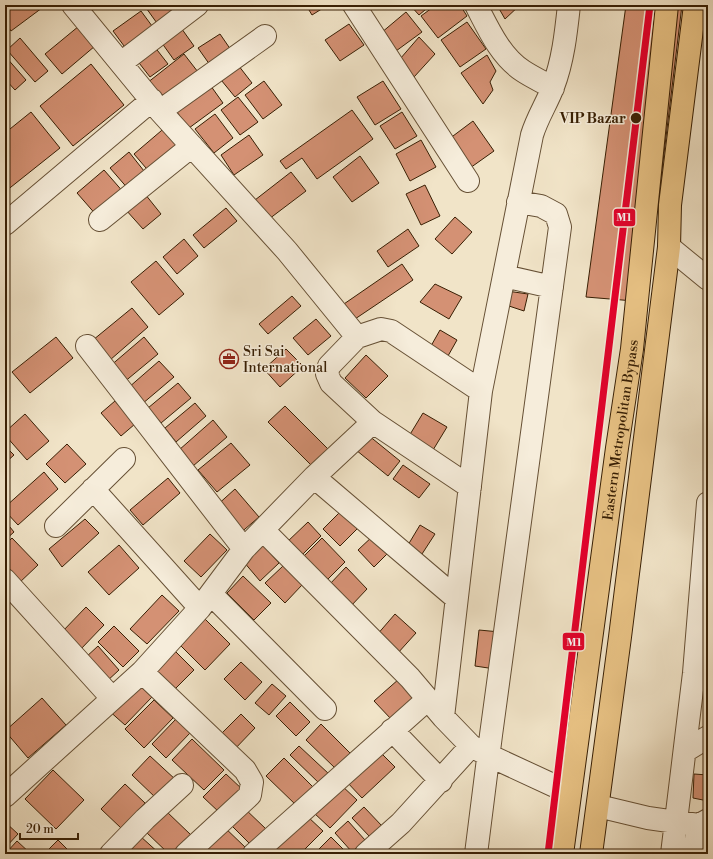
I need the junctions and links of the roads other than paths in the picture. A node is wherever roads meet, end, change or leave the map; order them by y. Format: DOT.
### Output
graph roads {
  1 [pos="74,5"];
  2 [pos="198,5"];
  3 [pos="354,5"];
  4 [pos="476,5"];
  5 [pos="569,5"];
  6 [pos="667,5"];
  7 [pos="694,5"];
  8 [pos="265,36"];
  9 [pos="121,63"];
  10 [pos="553,88"];
  11 [pos="156,106"];
  12 [pos="192,146"];
  13 [pos="468,181"];
  14 [pos="518,202"];
  15 [pos="100,220"];
  16 [pos="5,224"];
  17 [pos="669,247"];
  18 [pos="504,276"];
  19 [pos="708,279"];
  20 [pos="552,288"];
  21 [pos="357,337"];
  22 [pos="87,346"];
  23 [pos="481,391"];
  24 [pos="373,422"];
  25 [pos="124,459"];
  26 [pos="314,477"];
  27 [pos="470,487"];
  28 [pos="93,489"];
  29 [pos="708,503"];
  30 [pos="56,526"];
  31 [pos="263,530"];
  32 [pos="244,549"];
  33 [pos="5,580"];
  34 [pos="456,598"];
  35 [pos="205,601"];
  36 [pos="703,618"];
  37 [pos="142,672"];
  38 [pos="112,698"];
  39 [pos="428,699"];
  40 [pos="325,709"];
  41 [pos="443,717"];
  42 [pos="392,730"];
  43 [pos="708,737"];
  44 [pos="480,751"];
  45 [pos="685,751"];
  46 [pos="441,781"];
  47 [pos="182,785"];
  48 [pos="570,793"];
  49 [pos="5,796"];
  50 [pos="598,806"];
  51 [pos="676,822"];
  52 [pos="704,822"];
  53 [pos="111,854"];
  54 [pos="186,854"];
  55 [pos="254,854"];
  56 [pos="366,854"];
  57 [pos="476,854"];
  58 [pos="562,854"];
  59 [pos="591,854"];
  60 [pos="672,854"];
  61 [pos="693,854"];
  1 -- 9 [label="street"];
  2 -- 9 [label="street"];
  3 -- 13 [label="street"];
  4 -- 10 [label="street"];
  5 -- 10 [label="street"];
  6 -- 48 [label="main road, Eastern Metropolitan Bypass"];
  7 -- 17 [label="main road"];
  8 -- 11 [label="street"];
  9 -- 11 [label="street"];
  10 -- 14 [label="street"];
  11 -- 12 [label="street"];
  11 -- 16 [label="street"];
  12 -- 15 [label="street"];
  12 -- 21 [label="street"];
  14 -- 18 [label="street"];
  14 -- 20 [label="street"];
  17 -- 19 [label="street"];
  17 -- 50 [label="main road"];
  18 -- 20 [label="street"];
  18 -- 23 [label="street"];
  20 -- 44 [label="street"];
  21 -- 23 [label="street"];
  21 -- 24 [label="street"];
  22 -- 32 [label="street"];
  23 -- 27 [label="street"];
  24 -- 26 [label="street"];
  24 -- 27 [label="street"];
  25 -- 28 [label="street"];
  26 -- 31 [label="street"];
  26 -- 34 [label="street"];
  27 -- 34 [label="street"];
  28 -- 30 [label="street"];
  28 -- 35 [label="street"];
  29 -- 36 [label="street"];
  31 -- 32 [label="street"];
  31 -- 39 [label="street"];
  32 -- 35 [label="street"];
  33 -- 38 [label="street"];
  34 -- 41 [label="street"];
  35 -- 37 [label="street"];
  35 -- 40 [label="street"];
  36 -- 45 [label="street"];
  37 -- 38 [label="street"];
  37 -- 54 [label="street"];
  38 -- 49 [label="street"];
  39 -- 41 [label="street"];
  39 -- 42 [label="street"];
  41 -- 44 [label="street"];
  42 -- 46 [label="street"];
  42 -- 55 [label="street"];
  43 -- 45 [label="street"];
  44 -- 46 [label="street"];
  44 -- 48 [label="street"];
  44 -- 57 [label="street"];
  45 -- 51 [label="street"];
  46 -- 56 [label="street"];
  47 -- 53 [label="street"];
  48 -- 58 [label="main road, Eastern Metropolitan Bypass"];
  50 -- 51 [label="street"];
  50 -- 59 [label="main road"];
  51 -- 52 [label="street"];
  51 -- 60 [label="street"];
  52 -- 61 [label="street"];
}
